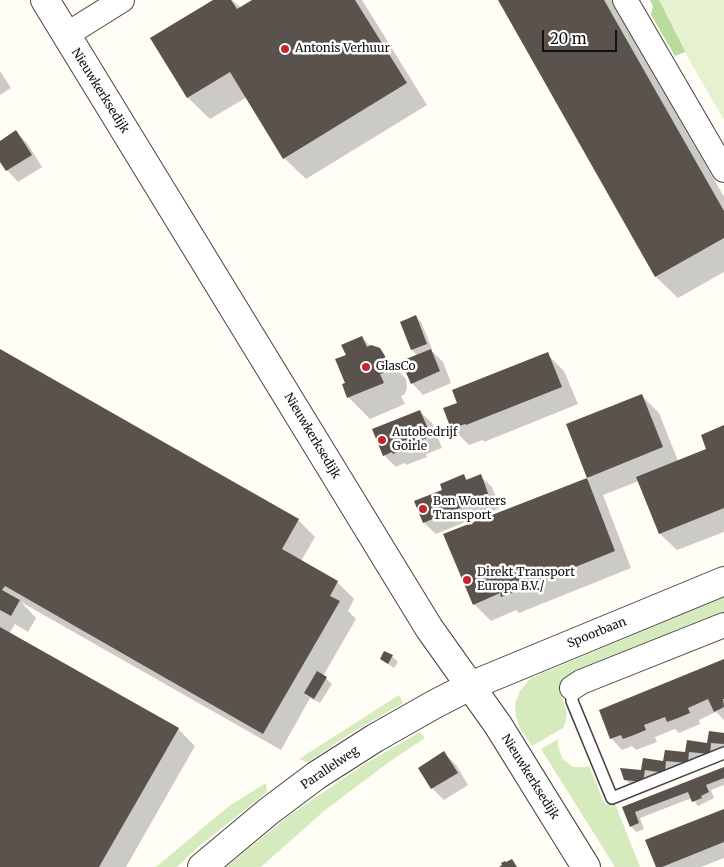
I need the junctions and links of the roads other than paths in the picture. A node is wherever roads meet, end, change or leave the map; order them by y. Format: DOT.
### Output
graph roads {
  1 [pos="44,0"];
  2 [pos="122,0"];
  3 [pos="625,0"];
  4 [pos="66,35"];
  5 [pos="724,170"];
  6 [pos="724,581"];
  7 [pos="724,625"];
  8 [pos="470,686"];
  9 [pos="572,688"];
  10 [pos="724,753"];
  11 [pos="202,867"];
  12 [pos="586,867"];
  1 -- 4 [label="street, Nieuwkerksedijk"];
  2 -- 4 [label="street"];
  3 -- 5 [label="street"];
  4 -- 8 [label="street, Nieuwkerksedijk"];
  6 -- 8 [label="street, Spoorbaan"];
  7 -- 9 [label="street"];
  8 -- 11 [label="street, Parallelweg"];
  8 -- 12 [label="street, Nieuwkerksedijk"];
  9 -- 10 [label="lane"];
}
